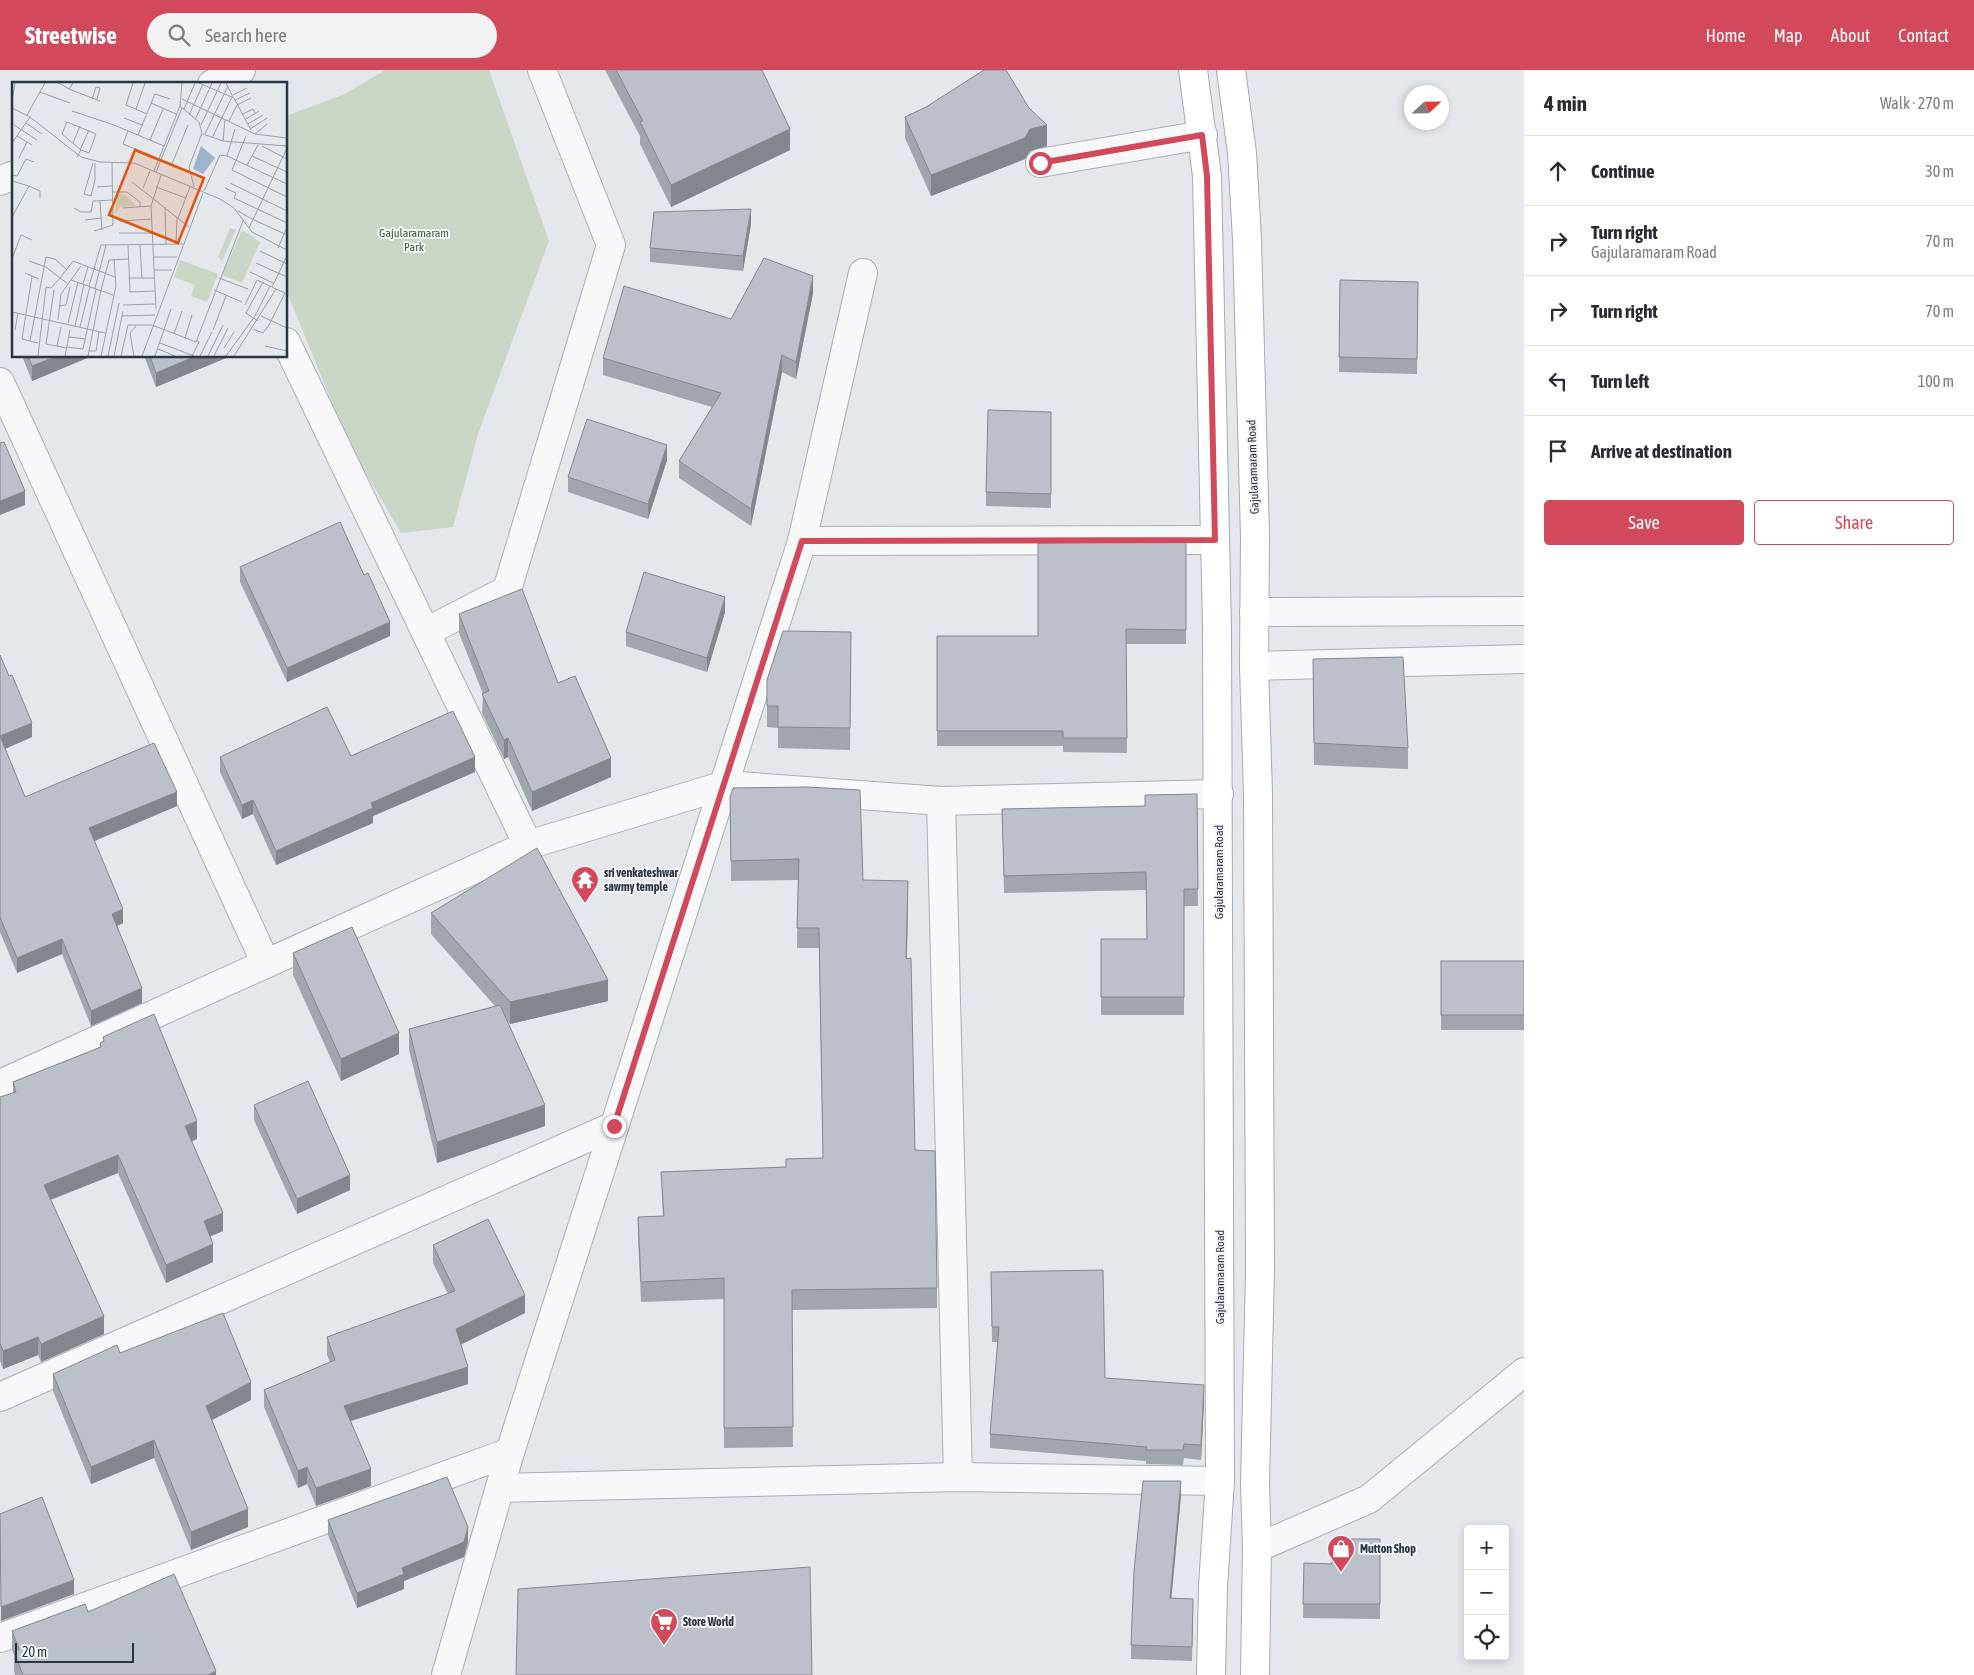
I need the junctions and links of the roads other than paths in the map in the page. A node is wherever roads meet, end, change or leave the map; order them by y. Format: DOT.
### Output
graph roads {
  1 [pos="241,70"];
  2 [pos="542,70"];
  3 [pos="1193,70"];
  4 [pos="1231,70"];
  5 [pos="216,82"];
  6 [pos="1202,135"];
  7 [pos="1040,163"];
  8 [pos="12,176"];
  9 [pos="0,181"];
  10 [pos="863,273"];
  11 [pos="288,346"];
  12 [pos="0,382"];
  13 [pos="1215,540"];
  14 [pos="802,541"];
  15 [pos="1524,611"];
  16 [pos="1254,612"];
  17 [pos="426,632"];
  18 [pos="1524,659"];
  19 [pos="1254,666"];
  20 [pos="725,784"];
  21 [pos="1219,794"];
  22 [pos="941,801"];
  23 [pos="528,845"];
  24 [pos="266,964"];
  25 [pos="1,1080"];
  26 [pos="614,1126"];
  27 [pos="1524,1372"];
  28 [pos="0,1397"];
  29 [pos="510,1452"];
  30 [pos="958,1477"];
  31 [pos="1220,1481"];
  32 [pos="500,1488"];
  33 [pos="1257,1548"];
  34 [pos="0,1638"];
  35 [pos="446,1675"];
  36 [pos="1211,1675"];
  37 [pos="1255,1675"];
  1 -- 5 [label="street"];
  2 -- 17 [label="street"];
  3 -- 6 [label="main road, Gajularamaram Road"];
  4 -- 16 [label="main road, Gajularamaram Road"];
  6 -- 7 [label="street"];
  6 -- 13 [label="main road, Gajularamaram Road"];
  8 -- 9 [label="street"];
  10 -- 14 [label="street"];
  11 -- 17 [label="street"];
  12 -- 24 [label="street"];
  13 -- 14 [label="street"];
  13 -- 21 [label="main road, Gajularamaram Road"];
  14 -- 20 [label="street"];
  15 -- 16 [label="street"];
  16 -- 19 [label="main road, Gajularamaram Road"];
  17 -- 23 [label="street"];
  18 -- 19 [label="street"];
  19 -- 33 [label="main road, Gajularamaram Road"];
  20 -- 22 [label="street"];
  20 -- 23 [label="street"];
  20 -- 26 [label="street"];
  21 -- 22 [label="street"];
  21 -- 31 [label="main road, Gajularamaram Road"];
  22 -- 30 [label="street"];
  23 -- 24 [label="street"];
  24 -- 25 [label="street"];
  26 -- 28 [label="street"];
  26 -- 29 [label="street"];
  27 -- 33 [label="street"];
  29 -- 32 [label="street"];
  29 -- 34 [label="street"];
  30 -- 31 [label="street"];
  30 -- 32 [label="street"];
  31 -- 36 [label="main road, Gajularamaram Road"];
  32 -- 35 [label="street"];
  33 -- 37 [label="main road, Gajularamaram Road"];
}
